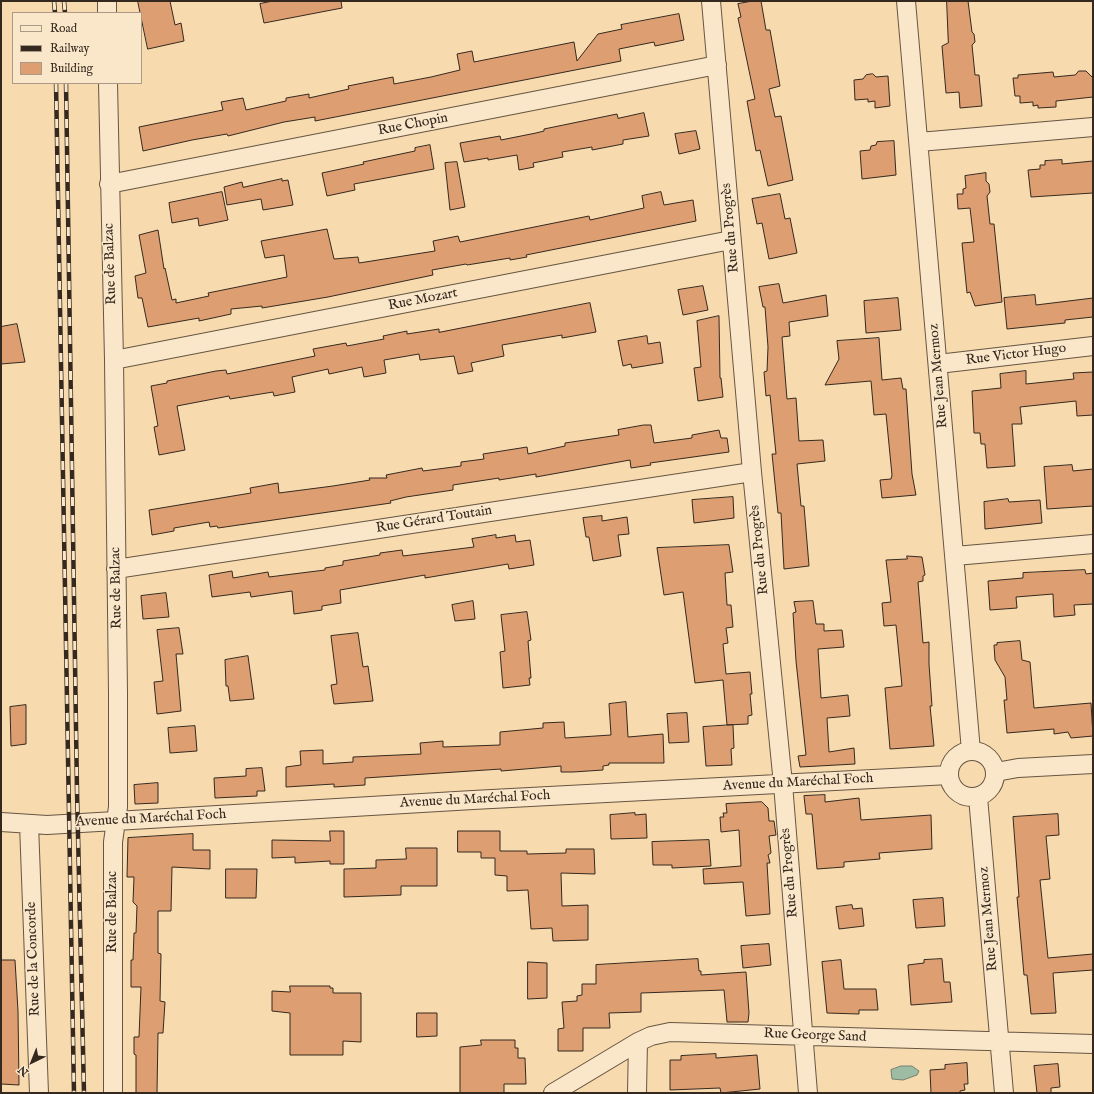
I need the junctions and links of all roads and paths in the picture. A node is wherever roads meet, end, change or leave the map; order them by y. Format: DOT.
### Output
graph roads {
  1 [pos="107,1"];
  2 [pos="711,1"];
  3 [pos="906,1"];
  4 [pos="107,12"];
  5 [pos="717,65"];
  6 [pos="108,84"];
  7 [pos="1093,127"];
  8 [pos="919,142"];
  9 [pos="109,184"];
  10 [pos="732,240"];
  11 [pos="1093,346"];
  12 [pos="114,360"];
  13 [pos="938,364"];
  14 [pos="752,472"];
  15 [pos="1093,544"];
  16 [pos="955,556"];
  17 [pos="116,569"];
  18 [pos="971,751"];
  19 [pos="1093,764"];
  20 [pos="996,772"];
  21 [pos="949,775"];
  22 [pos="783,784"];
  23 [pos="978,797"];
  24 [pos="116,821"];
  25 [pos="1,822"];
  26 [pos="29,824"];
  27 [pos="803,1036"];
  28 [pos="999,1040"];
  29 [pos="638,1042"];
  30 [pos="1093,1044"];
  31 [pos="39,1093"];
  32 [pos="113,1093"];
  33 [pos="553,1093"];
  34 [pos="637,1093"];
  35 [pos="808,1093"];
  36 [pos="1004,1093"];
  1 -- 4 [label="street"];
  2 -- 5 [label="street, Rue du Progrès"];
  3 -- 8 [label="street, Rue Jean Mermoz"];
  5 -- 9 [label="street, Rue Chopin"];
  5 -- 10 [label="street, Rue du Progrès"];
  6 -- 9 [label="street, Rue de Balzac"];
  7 -- 8 [label="street"];
  8 -- 13 [label="street, Rue Jean Mermoz"];
  9 -- 12 [label="street, Rue de Balzac"];
  10 -- 12 [label="street, Rue Mozart"];
  10 -- 14 [label="street, Rue du Progrès"];
  11 -- 13 [label="street, Rue Victor Hugo"];
  12 -- 17 [label="street, Rue de Balzac"];
  13 -- 16 [label="street, Rue Jean Mermoz"];
  14 -- 17 [label="street, Rue Gérard Toutain"];
  14 -- 22 [label="street, Rue du Progrès"];
  15 -- 16 [label="street"];
  16 -- 18 [label="street, Rue Jean Mermoz"];
  17 -- 24 [label="street, Rue de Balzac"];
  18 -- 20 [label="street"];
  18 -- 21 [label="street"];
  19 -- 20 [label="street"];
  20 -- 23 [label="street"];
  21 -- 22 [label="street, Avenue du Maréchal Foch"];
  21 -- 23 [label="street"];
  22 -- 24 [label="street, Avenue du Maréchal Foch"];
  22 -- 27 [label="street, Rue du Progrès"];
  23 -- 28 [label="street, Rue Jean Mermoz"];
  24 -- 26 [label="street, Avenue du Maréchal Foch"];
  24 -- 32 [label="street, Rue de Balzac"];
  25 -- 26 [label="street, Avenue du Maréchal Foch"];
  26 -- 31 [label="street, Rue de la Concorde"];
  27 -- 28 [label="street, Rue George Sand"];
  27 -- 29 [label="street, Rue George Sand"];
  27 -- 35 [label="street, Rue du Progrès"];
  28 -- 30 [label="street, Rue George Sand"];
  28 -- 36 [label="street, Rue Jean Mermoz"];
  29 -- 33 [label="street, Rue George Sand"];
  29 -- 34 [label="street"];
}
